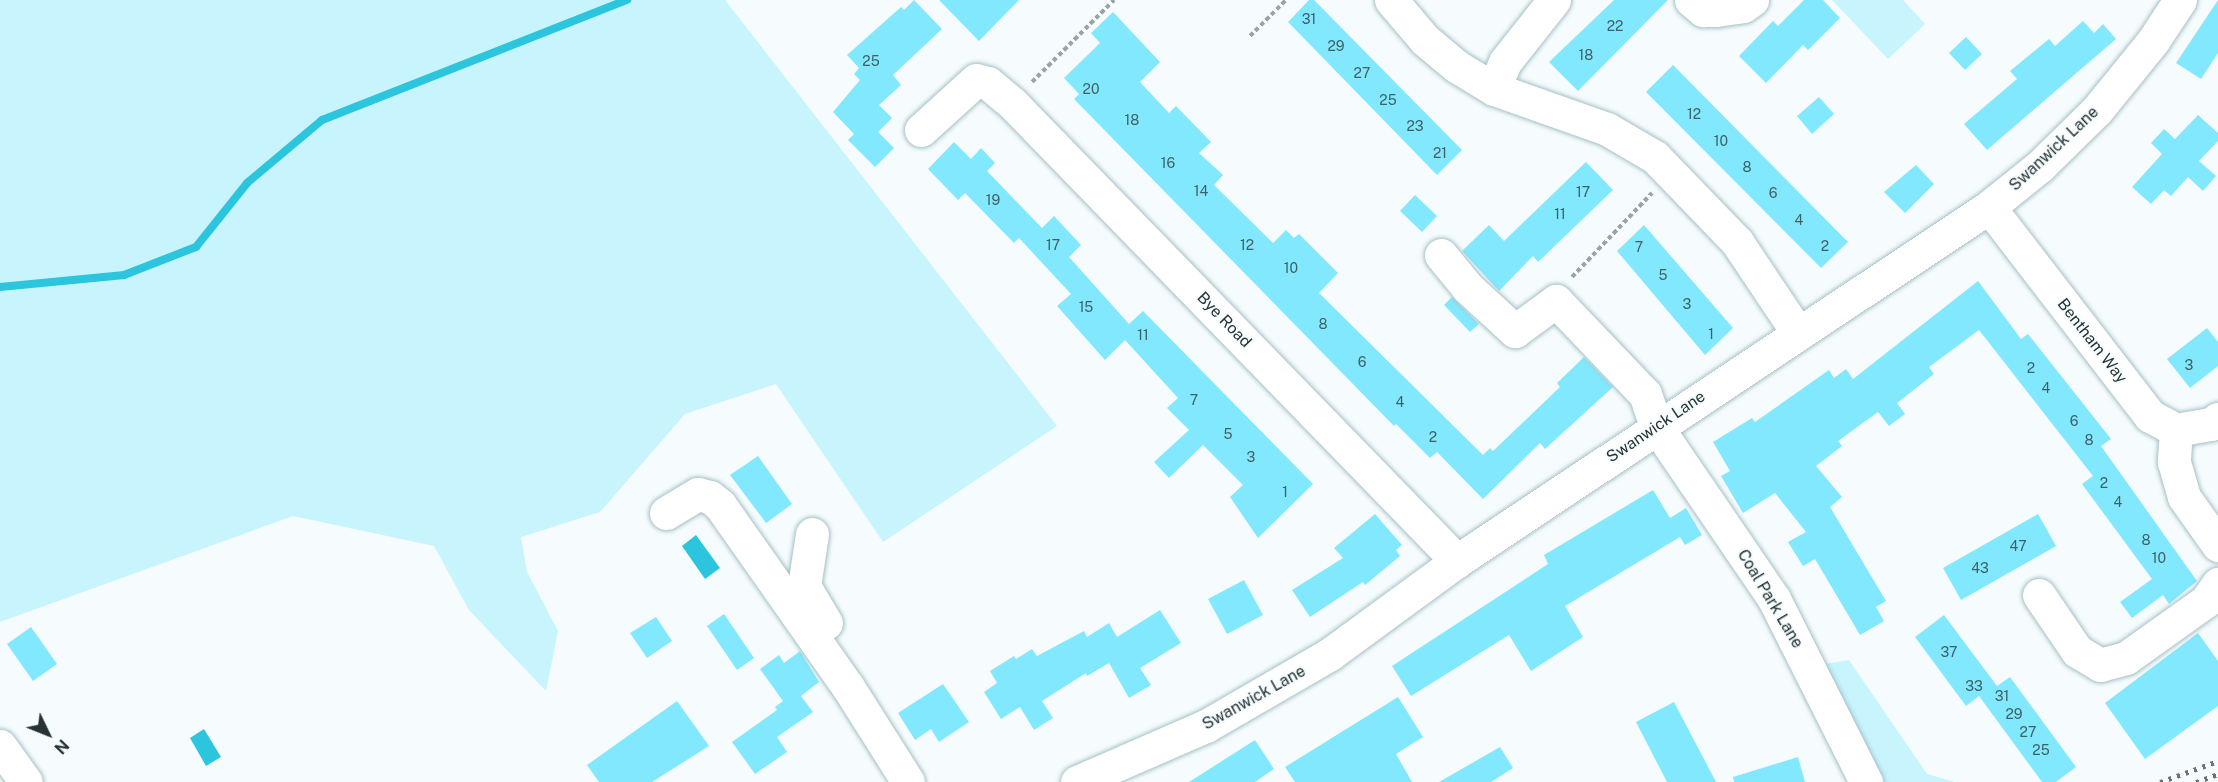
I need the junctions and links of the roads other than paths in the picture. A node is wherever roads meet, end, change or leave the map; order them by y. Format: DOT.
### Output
graph roads {
  1 [pos="1391,0"];
  2 [pos="1554,0"];
  3 [pos="1691,0"];
  4 [pos="1752,0"];
  5 [pos="2180,0"];
  6 [pos="1494,89"];
  7 [pos="921,130"];
  8 [pos="1989,207"];
  9 [pos="1441,255"];
  10 [pos="1798,333"];
  11 [pos="2218,419"];
  12 [pos="1656,426"];
  13 [pos="2176,430"];
  14 [pos="666,513"];
  15 [pos="812,534"];
  16 [pos="2218,545"];
  17 [pos="1457,561"];
  18 [pos="2218,584"];
  19 [pos="2039,595"];
  20 [pos="0,746"];
  21 [pos="26,782"];
  22 [pos="908,782"];
  23 [pos="931,782"];
  24 [pos="1077,782"];
  25 [pos="1866,782"];
  1 -- 6 [label="street"];
  2 -- 6 [label="street"];
  3 -- 4 [label="street"];
  5 -- 8 [label="street, Swanwick Lane"];
  6 -- 10 [label="street"];
  7 -- 17 [label="street, Bye Road"];
  8 -- 10 [label="street, Swanwick Lane"];
  8 -- 13 [label="street, Bentham Way"];
  9 -- 12 [label="street, Coal Park Lane"];
  10 -- 12 [label="street, Swanwick Lane"];
  11 -- 13 [label="street"];
  12 -- 17 [label="street, Swanwick Lane"];
  12 -- 25 [label="street, Coal Park Lane"];
  13 -- 16 [label="street"];
  14 -- 22 [label="street"];
  15 -- 23 [label="street"];
  17 -- 24 [label="street, Swanwick Lane"];
  18 -- 19 [label="street"];
  20 -- 21 [label="street"];
}
